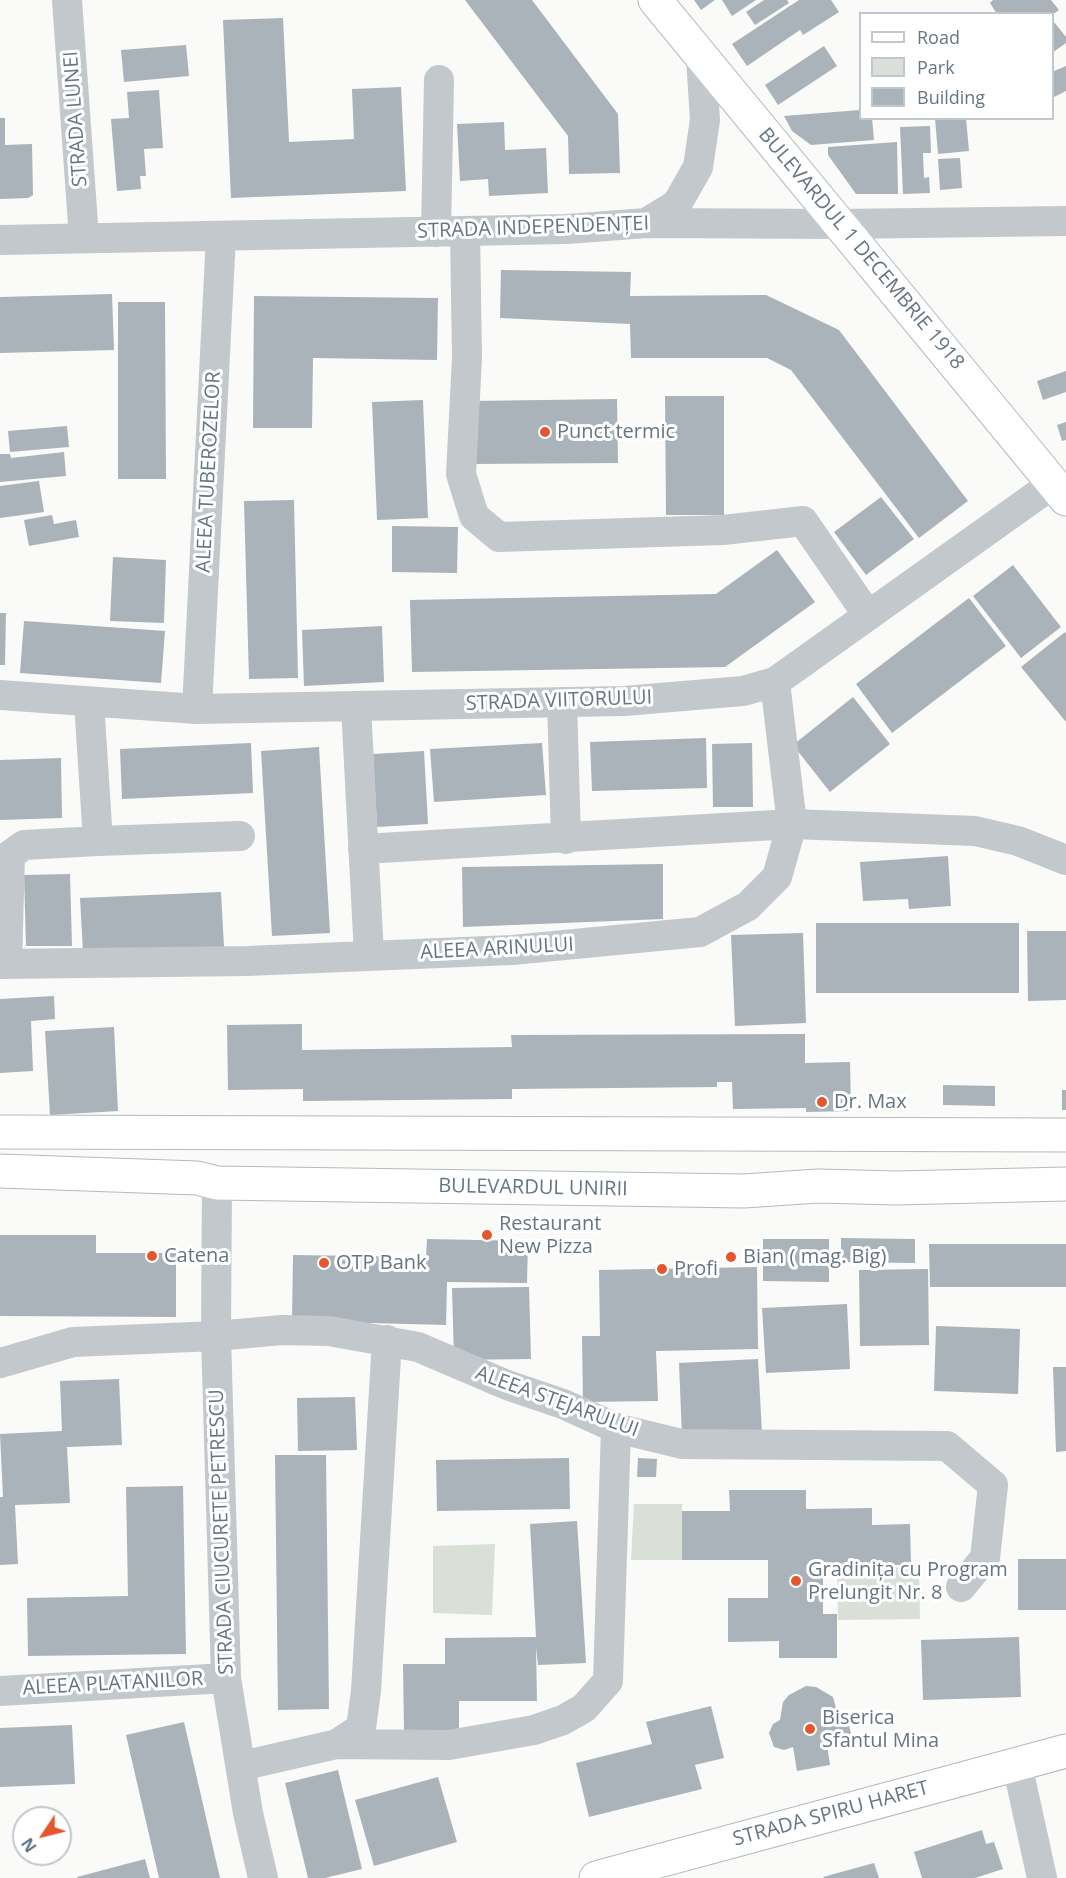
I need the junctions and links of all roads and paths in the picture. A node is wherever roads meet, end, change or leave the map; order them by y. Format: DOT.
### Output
graph roads {
  1 [pos="67,0"];
  2 [pos="655,0"];
  3 [pos="701,58"];
  4 [pos="439,80"];
  5 [pos="1066,221"];
  6 [pos="646,223"];
  7 [pos="840,224"];
  8 [pos="451,232"];
  9 [pos="221,236"];
  10 [pos="84,238"];
  11 [pos="0,240"];
  12 [pos="1060,491"];
  13 [pos="867,614"];
  14 [pos="775,682"];
  15 [pos="0,696"];
  16 [pos="89,702"];
  17 [pos="562,702"];
  18 [pos="356,706"];
  19 [pos="197,709"];
  20 [pos="792,824"];
  21 [pos="240,836"];
  22 [pos="566,838"];
  23 [pos="98,841"];
  24 [pos="363,849"];
  25 [pos="1066,860"];
  26 [pos="369,955"];
  27 [pos="3,964"];
  28 [pos="0,1132"];
  29 [pos="1066,1136"];
  30 [pos="0,1171"];
  31 [pos="217,1183"];
  32 [pos="1066,1184"];
  33 [pos="216,1336"];
  34 [pos="387,1340"];
  35 [pos="0,1363"];
  36 [pos="616,1428"];
  37 [pos="961,1587"];
  38 [pos="226,1678"];
  39 [pos="0,1691"];
  40 [pos="358,1739"];
  41 [pos="1066,1750"];
  42 [pos="1017,1764"];
  43 [pos="241,1766"];
  44 [pos="263,1878"];
  45 [pos="596,1878"];
  46 [pos="1042,1878"];
  1 -- 10 [label="street, STRADA LUNEI"];
  2 -- 3 [label="main road, BULEVARDUL 1 DECEMBRIE 1918"];
  3 -- 6 [label="street"];
  3 -- 7 [label="main road, BULEVARDUL 1 DECEMBRIE 1918"];
  4 -- 8 [label="street"];
  5 -- 7 [label="street, STRADA INDEPENDENȚEI"];
  6 -- 7 [label="street, STRADA INDEPENDENȚEI"];
  6 -- 8 [label="street, STRADA INDEPENDENȚEI"];
  7 -- 12 [label="main road, BULEVARDUL 1 DECEMBRIE 1918"];
  8 -- 9 [label="street, STRADA INDEPENDENȚEI"];
  8 -- 13 [label="street"];
  9 -- 10 [label="street, STRADA INDEPENDENȚEI"];
  9 -- 19 [label="street, ALEEA TUBEROZELOR"];
  10 -- 11 [label="street, STRADA INDEPENDENȚEI"];
  12 -- 13 [label="street, STRADA VIITORULUI"];
  13 -- 14 [label="street, STRADA VIITORULUI"];
  14 -- 17 [label="street, STRADA VIITORULUI"];
  14 -- 20 [label="street, ALEEA ARINULUI"];
  15 -- 16 [label="street, STRADA VIITORULUI"];
  16 -- 19 [label="street, STRADA VIITORULUI"];
  16 -- 23 [label="street"];
  17 -- 18 [label="street, STRADA VIITORULUI"];
  17 -- 22 [label="street"];
  18 -- 19 [label="street, STRADA VIITORULUI"];
  18 -- 24 [label="street"];
  20 -- 22 [label="street"];
  20 -- 25 [label="street"];
  20 -- 26 [label="street, ALEEA ARINULUI"];
  21 -- 23 [label="street"];
  22 -- 24 [label="street"];
  23 -- 27 [label="street"];
  24 -- 26 [label="street"];
  26 -- 27 [label="street, ALEEA ARINULUI"];
  28 -- 29 [label="main road"];
  30 -- 31 [label="main road, BULEVARDUL UNIRII"];
  31 -- 32 [label="main road, BULEVARDUL UNIRII"];
  31 -- 33 [label="street, STRADA CIUCURETE PETRESCU"];
  33 -- 34 [label="street, ALEEA STEJARULUI"];
  33 -- 35 [label="street, ALEEA STEJARULUI"];
  33 -- 38 [label="street, STRADA CIUCURETE PETRESCU"];
  34 -- 36 [label="street, ALEEA STEJARULUI"];
  34 -- 40 [label="street"];
  36 -- 37 [label="street, ALEEA STEJARULUI"];
  36 -- 40 [label="street"];
  38 -- 39 [label="street, ALEEA PLATANILOR"];
  38 -- 43 [label="street, STRADA CIUCURETE PETRESCU"];
  40 -- 43 [label="street"];
  41 -- 42 [label="main road, STRADA SPIRU HARET"];
  42 -- 45 [label="main road, STRADA SPIRU HARET"];
  42 -- 46 [label="street"];
  43 -- 44 [label="street, STRADA CIUCURETE PETRESCU"];
}
